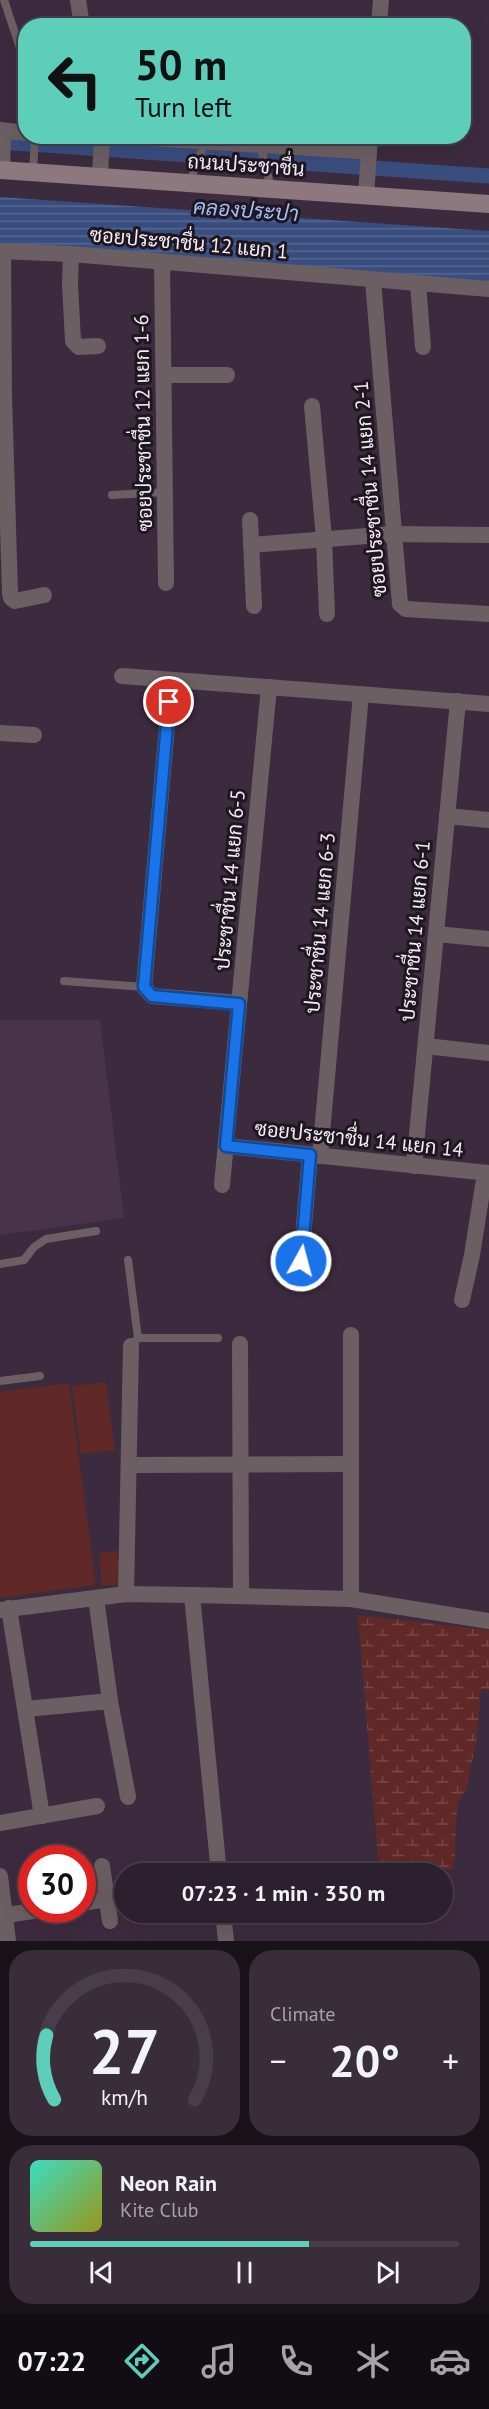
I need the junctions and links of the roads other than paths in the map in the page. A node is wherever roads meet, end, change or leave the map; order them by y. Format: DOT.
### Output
graph roads {
  1 [pos="4,0"];
  2 [pos="78,0"];
  3 [pos="381,0"];
  4 [pos="81,18"];
  5 [pos="380,18"];
  6 [pos="18,42"];
  7 [pos="18,142"];
  8 [pos="33,144"];
  9 [pos="102,144"];
  10 [pos="204,144"];
  11 [pos="242,144"];
  12 [pos="260,145"];
  13 [pos="2,149"];
  14 [pos="369,149"];
  15 [pos="100,170"];
  16 [pos="33,173"];
  17 [pos="189,184"];
  18 [pos="366,188"];
  19 [pos="272,189"];
  20 [pos="489,204"];
  21 [pos="1,251"];
  22 [pos="71,254"];
  23 [pos="162,261"];
  24 [pos="373,281"];
  25 [pos="418,284"];
  26 [pos="489,289"];
  27 [pos="98,346"];
  28 [pos="423,347"];
  29 [pos="164,375"];
  30 [pos="227,375"];
  31 [pos="312,406"];
  32 [pos="165,492"];
  33 [pos="112,495"];
  34 [pos="250,520"];
  35 [pos="393,534"];
  36 [pos="489,535"];
  37 [pos="324,538"];
  38 [pos="251,545"];
  39 [pos="166,583"];
  40 [pos="44,595"];
  41 [pos="254,606"];
  42 [pos="327,614"];
  43 [pos="489,614"];
  44 [pos="122,676"];
  45 [pos="171,680"];
  46 [pos="269,687"];
  47 [pos="361,694"];
  48 [pos="458,701"];
  49 [pos="489,704"];
  50 [pos="0,733"];
  51 [pos="34,735"];
  52 [pos="447,816"];
  53 [pos="489,820"];
  54 [pos="436,934"];
  55 [pos="489,939"];
  56 [pos="64,981"];
  57 [pos="144,987"];
  58 [pos="239,1004"];
  59 [pos="426,1046"];
  60 [pos="489,1053"];
  61 [pos="226,1146"];
  62 [pos="315,1155"];
  63 [pos="414,1166"];
  64 [pos="487,1173"];
  65 [pos="222,1185"];
  66 [pos="96,1231"];
  67 [pos="128,1260"];
  68 [pos="301,1261"];
  69 [pos="0,1264"];
  70 [pos="462,1300"];
  71 [pos="351,1335"];
  72 [pos="218,1338"];
  73 [pos="134,1342"];
  74 [pos="240,1344"];
  75 [pos="40,1376"];
  76 [pos="0,1381"];
  77 [pos="351,1464"];
  78 [pos="129,1465"];
  79 [pos="240,1466"];
  80 [pos="126,1594"];
  81 [pos="192,1595"];
  82 [pos="241,1596"];
  83 [pos="96,1598"];
  84 [pos="351,1599"];
  85 [pos="5,1609"];
  86 [pos="489,1621"];
  87 [pos="110,1701"];
  88 [pos="26,1709"];
  89 [pos="128,1797"];
  90 [pos="97,1806"];
  91 [pos="42,1816"];
  92 [pos="0,1823"];
  93 [pos="218,1863"];
  94 [pos="102,1866"];
  95 [pos="0,1876"];
  96 [pos="107,1899"];
  97 [pos="96,1901"];
  98 [pos="18,1913"];
  99 [pos="2,1915"];
  100 [pos="110,1921"];
  101 [pos="224,1923"];
  102 [pos="8,1941"];
  103 [pos="226,1941"];
  1 -- 6 [label="lane"];
  2 -- 4 [label="street"];
  3 -- 5 [label="street"];
  7 -- 13 [label="street"];
  8 -- 16 [label="lane"];
  9 -- 15 [label="street"];
  10 -- 17 [label="lane"];
  11 -- 12 [label="street"];
  12 -- 14 [label="street"];
  12 -- 19 [label="lane"];
  13 -- 16 [label="main road, ถนนประชาชื่น"];
  14 -- 18 [label="street"];
  15 -- 16 [label="main road, ถนนประชาชื่น"];
  15 -- 17 [label="main road, ถนนประชาชื่น"];
  17 -- 19 [label="main road, ถนนประชาชื่น"];
  18 -- 19 [label="main road, ถนนประชาชื่น"];
  18 -- 20 [label="main road, ถนนประชาชื่น"];
  21 -- 22 [label="street, ซอยประชาชื่น 12 แยก 1"];
  21 -- 40 [label="street"];
  22 -- 23 [label="street, ซอยประชาชื่น 12 แยก 1"];
  22 -- 27 [label="street"];
  23 -- 24 [label="street, ซอยประชาชื่น 12 แยก 1"];
  23 -- 29 [label="street, ซอยประชาชื่น 12 แยก 1-6"];
  24 -- 25 [label="street, ซอยประชาชื่น 12 แยก 1"];
  24 -- 35 [label="street, ซอยประชาชื่น 14 แยก 2-1"];
  25 -- 26 [label="street, ซอยประชาชื่น 12 แยก 1"];
  25 -- 28 [label="street"];
  29 -- 30 [label="street"];
  29 -- 32 [label="street, ซอยประชาชื่น 12 แยก 1-6"];
  31 -- 37 [label="street"];
  32 -- 33 [label="lane"];
  32 -- 39 [label="street, ซอยประชาชื่น 12 แยก 1-6"];
  34 -- 38 [label="street"];
  35 -- 36 [label="street"];
  35 -- 37 [label="street"];
  35 -- 43 [label="street, ซอยประชาชื่น 14 แยก 2-1"];
  37 -- 38 [label="street"];
  37 -- 42 [label="street"];
  38 -- 41 [label="street"];
  44 -- 45 [label="street"];
  45 -- 46 [label="street"];
  45 -- 57 [label="street"];
  46 -- 47 [label="street"];
  46 -- 58 [label="street, ประชาชื่น 14 แยก 6-5"];
  47 -- 48 [label="street"];
  47 -- 62 [label="street, ประชาชื่น 14 แยก 6-3"];
  48 -- 49 [label="street"];
  48 -- 52 [label="street, ประชาชื่น 14 แยก 6-1"];
  50 -- 51 [label="street"];
  52 -- 53 [label="street"];
  52 -- 54 [label="street, ประชาชื่น 14 แยก 6-1"];
  54 -- 55 [label="street"];
  54 -- 59 [label="street, ประชาชื่น 14 แยก 6-1"];
  56 -- 57 [label="lane"];
  57 -- 58 [label="street"];
  58 -- 61 [label="street, ประชาชื่น 14 แยก 6-5"];
  59 -- 60 [label="street"];
  59 -- 63 [label="street, ประชาชื่น 14 แยก 6-1"];
  61 -- 62 [label="street, ซอยประชาชื่น 14 แยก 14"];
  61 -- 65 [label="street, ประชาชื่น 14 แยก 6-5"];
  62 -- 63 [label="street, ซอยประชาชื่น 14 แยก 14"];
  62 -- 68 [label="street, ประชาชื่น 14 แยก 6-3"];
  63 -- 64 [label="street, ซอยประชาชื่น 14 แยก 14"];
  64 -- 70 [label="street"];
  66 -- 69 [label="lane"];
  67 -- 73 [label="lane"];
  71 -- 77 [label="street"];
  72 -- 73 [label="lane"];
  73 -- 78 [label="street"];
  74 -- 79 [label="street"];
  75 -- 76 [label="lane"];
  77 -- 79 [label="street"];
  77 -- 84 [label="street"];
  78 -- 79 [label="street"];
  78 -- 80 [label="street"];
  79 -- 82 [label="street"];
  80 -- 81 [label="street"];
  80 -- 83 [label="street"];
  81 -- 82 [label="street"];
  81 -- 93 [label="street"];
  82 -- 84 [label="street"];
  83 -- 85 [label="street"];
  83 -- 87 [label="street"];
  84 -- 86 [label="street"];
  85 -- 88 [label="street"];
  87 -- 88 [label="street"];
  87 -- 89 [label="street"];
  88 -- 91 [label="street"];
  90 -- 91 [label="street"];
  91 -- 92 [label="street"];
  94 -- 96 [label="street"];
  95 -- 99 [label="street"];
  96 -- 97 [label="street"];
  96 -- 100 [label="street"];
  98 -- 99 [label="street"];
  99 -- 102 [label="street"];
  101 -- 103 [label="street"];
}
